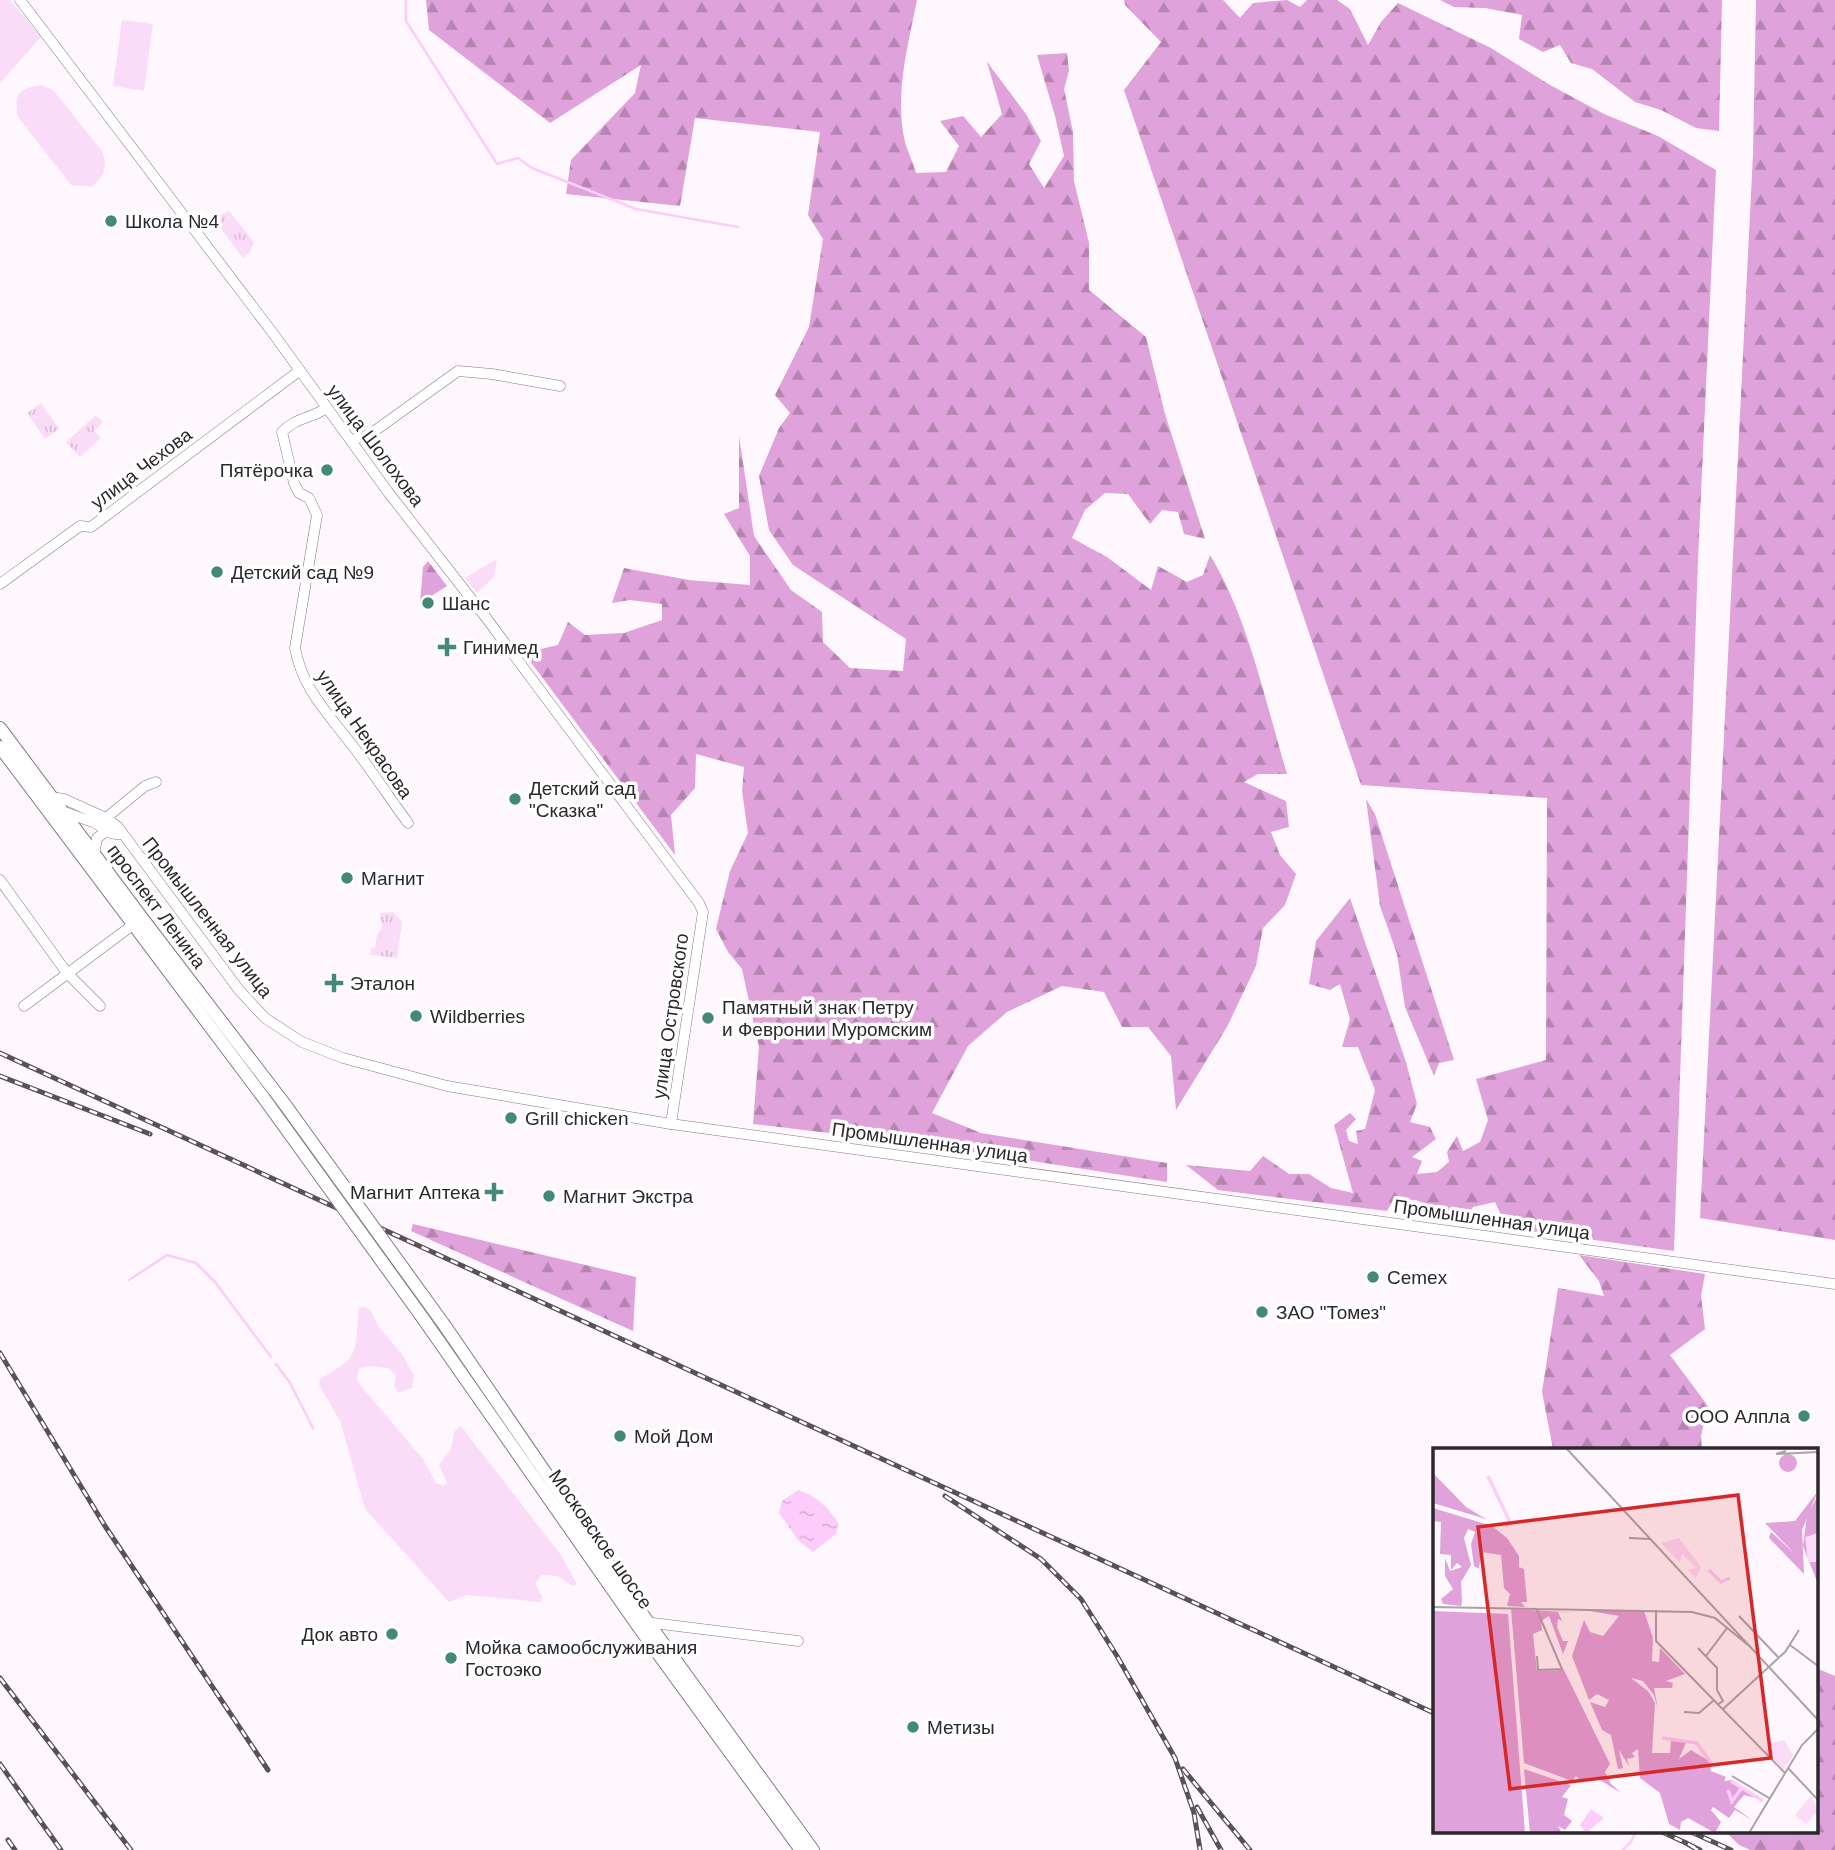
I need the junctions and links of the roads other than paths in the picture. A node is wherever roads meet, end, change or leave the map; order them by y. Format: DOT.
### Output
graph roads {
  1 [pos="19,0"];
  2 [pos="299,371"];
  3 [pos="561,387"];
  4 [pos="326,409"];
  5 [pos="351,440"];
  6 [pos="0,583"];
  7 [pos="0,728"];
  8 [pos="0,747"];
  9 [pos="156,782"];
  10 [pos="53,806"];
  11 [pos="106,818"];
  12 [pos="408,823"];
  13 [pos="118,834"];
  14 [pos="94,855"];
  15 [pos="0,880"];
  16 [pos="703,912"];
  17 [pos="134,924"];
  18 [pos="67,973"];
  19 [pos="24,1006"];
  20 [pos="100,1006"];
  21 [pos="671,1124"];
  22 [pos="1835,1284"];
  23 [pos="422,1317"];
  24 [pos="445,1326"];
  25 [pos="643,1624"];
  26 [pos="798,1641"];
  27 [pos="801,1850"];
  28 [pos="813,1850"];
  1 -- 2 [label="street, улица Шолохова"];
  2 -- 4 [label="street, улица Шолохова"];
  2 -- 6 [label="street, улица Чехова"];
  3 -- 5 [label="street"];
  4 -- 5 [label="street, улица Шолохова"];
  4 -- 12 [label="street, улица Некрасова"];
  5 -- 16 [label="street, улица Шолохова"];
  7 -- 10 [label="main road, проспект Ленина"];
  8 -- 10 [label="main road, проспект Ленина"];
  9 -- 11 [label="street"];
  10 -- 11 [label="street, Промышленная улица"];
  10 -- 13 [label="street, Промышленная улица"];
  10 -- 14 [label="main road, проспект Ленина"];
  10 -- 17 [label="main road, проспект Ленина"];
  11 -- 13 [label="street, Промышленная улица"];
  13 -- 14 [label="street"];
  13 -- 21 [label="street, Промышленная улица"];
  14 -- 24 [label="main road, проспект Ленина, bridge"];
  15 -- 18 [label="street"];
  16 -- 21 [label="street, улица Островского"];
  17 -- 18 [label="street"];
  17 -- 23 [label="main road, проспект Ленина, bridge"];
  18 -- 19 [label="street"];
  18 -- 20 [label="street"];
  21 -- 22 [label="street, Промышленная улица"];
  23 -- 25 [label="main road, Московское шоссе"];
  24 -- 25 [label="main road, Московское шоссе"];
  25 -- 26 [label="street"];
  25 -- 27 [label="main road, Московское шоссе"];
  25 -- 28 [label="main road, Московское шоссе"];
}
